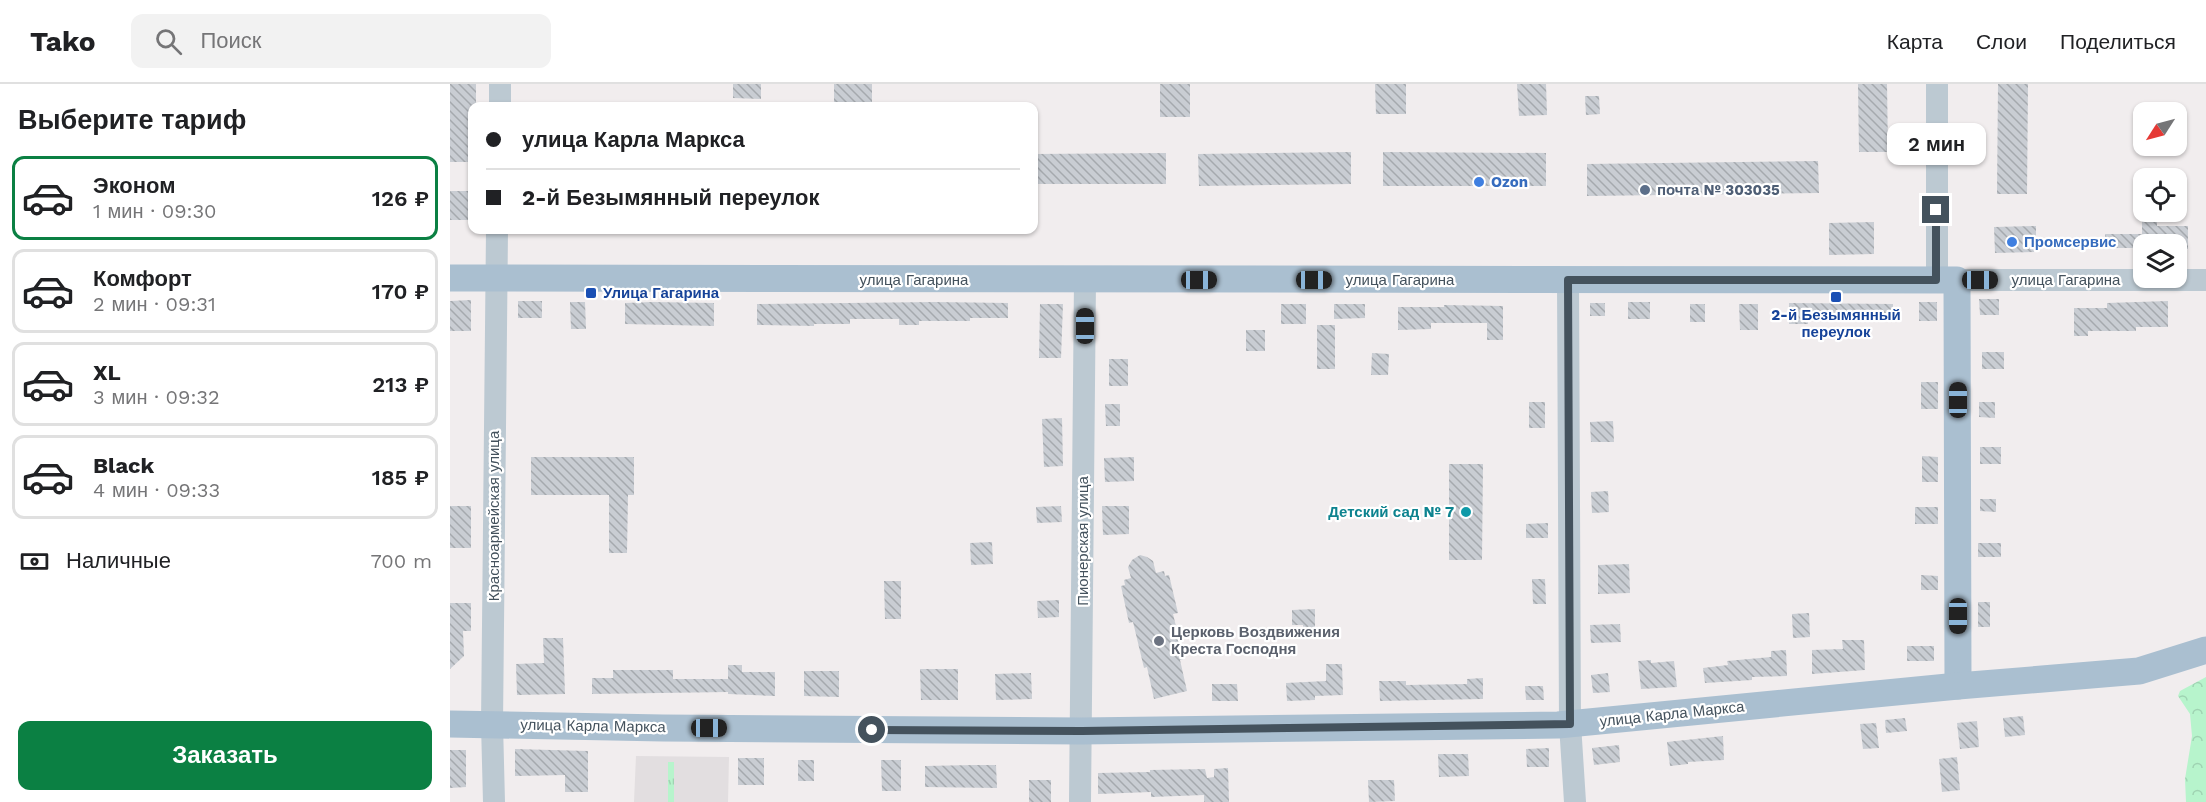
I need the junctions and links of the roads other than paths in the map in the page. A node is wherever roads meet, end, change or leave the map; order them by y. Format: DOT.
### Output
graph roads {
  1 [pos="500,84"];
  2 [pos="1937,84"];
  3 [pos="500,102"];
  4 [pos="497,234"];
  5 [pos="450,278"];
  6 [pos="496,279"];
  7 [pos="1085,280"];
  8 [pos="1568,280"];
  9 [pos="1947,280"];
  10 [pos="2206,280"];
  11 [pos="2206,650"];
  12 [pos="1958,686"];
  13 [pos="450,724"];
  14 [pos="492,724"];
  15 [pos="1570,724"];
  16 [pos="1082,731"];
  17 [pos="494,802"];
  18 [pos="1080,802"];
  19 [pos="1575,802"];
  1 -- 3 [label="street"];
  2 -- 9 [label="street"];
  4 -- 6 [label="street, Красноармейская улица"];
  5 -- 6 [label="main road, улица Гагарина"];
  6 -- 7 [label="main road, улица Гагарина"];
  6 -- 14 [label="street, Красноармейская улица"];
  7 -- 8 [label="main road, улица Гагарина"];
  7 -- 16 [label="street, Пионерская улица"];
  8 -- 9 [label="main road, улица Гагарина"];
  8 -- 15 [label="street"];
  9 -- 10 [label="street, улица Гагарина"];
  9 -- 12 [label="main road"];
  11 -- 12 [label="main road, улица Карла Маркса"];
  12 -- 15 [label="main road, улица Карла Маркса"];
  13 -- 14 [label="main road, улица Карла Маркса"];
  14 -- 16 [label="main road, улица Карла Маркса"];
  14 -- 17 [label="street, Красноармейская улица"];
  15 -- 16 [label="main road, улица Карла Маркса"];
  15 -- 19 [label="street"];
  16 -- 18 [label="street, Пионерская улица"];
}
